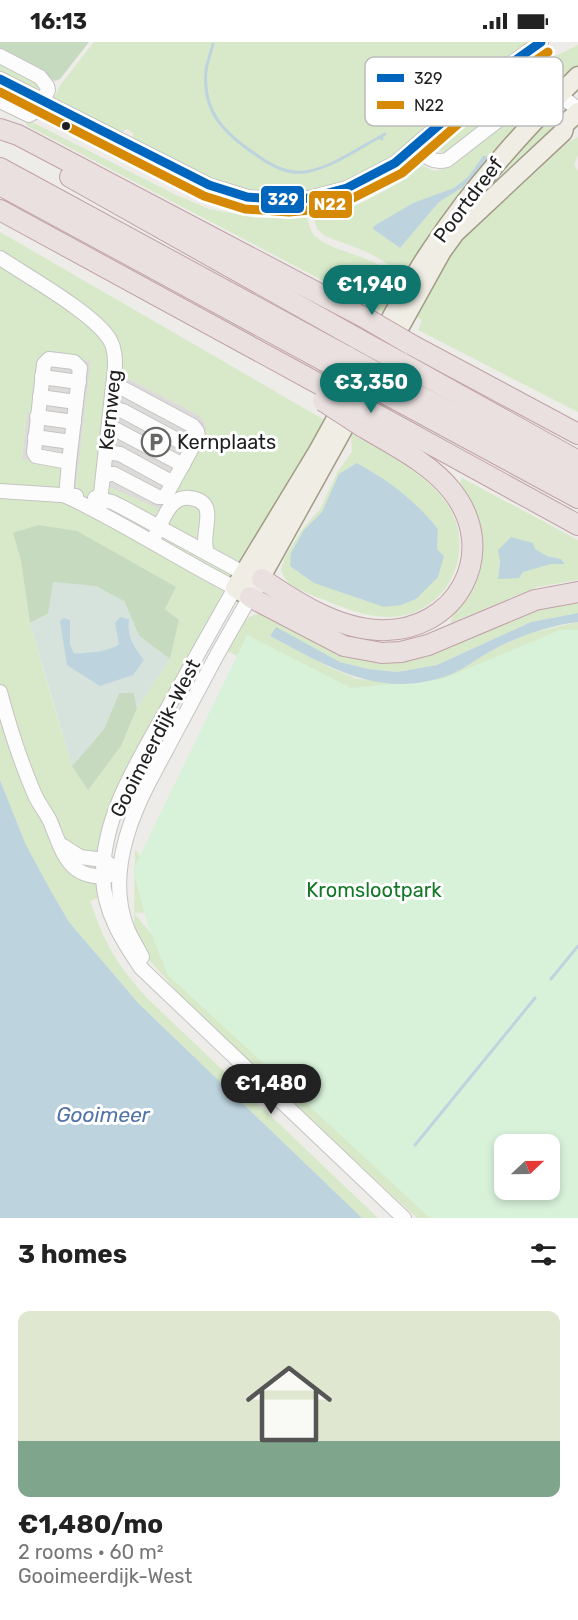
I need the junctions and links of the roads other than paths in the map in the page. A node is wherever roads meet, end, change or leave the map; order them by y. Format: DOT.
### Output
graph roads {
  1 [pos="541,42"];
  2 [pos="0,56"];
  3 [pos="520,57"];
  4 [pos="578,76"];
  5 [pos="0,79"];
  6 [pos="570,92"];
  7 [pos="43,100"];
  8 [pos="0,101"];
  9 [pos="578,110"];
  10 [pos="438,126"];
  11 [pos="491,126"];
  12 [pos="533,126"];
  13 [pos="0,129"];
  14 [pos="570,131"];
  15 [pos="0,136"];
  16 [pos="415,146"];
  17 [pos="0,168"];
  18 [pos="0,184"];
  19 [pos="0,210"];
  20 [pos="0,258"];
  21 [pos="412,340"];
  22 [pos="344,364"];
  23 [pos="386,386"];
  24 [pos="112,392"];
  25 [pos="40,397"];
  26 [pos="76,402"];
  27 [pos="111,408"];
  28 [pos="38,417"];
  29 [pos="368,419"];
  30 [pos="578,421"];
  31 [pos="74,422"];
  32 [pos="109,426"];
  33 [pos="578,434"];
  34 [pos="35,437"];
  35 [pos="71,442"];
  36 [pos="192,448"];
  37 [pos="106,452"];
  38 [pos="578,461"];
  39 [pos="69,462"];
  40 [pos="183,465"];
  41 [pos="104,478"];
  42 [pos="578,481"];
  43 [pos="173,483"];
  44 [pos="0,492"];
  45 [pos="66,496"];
  46 [pos="578,498"];
  47 [pos="100,505"];
  48 [pos="578,525"];
  49 [pos="159,527"];
  50 [pos="157,546"];
  51 [pos="208,554"];
  52 [pos="248,585"];
  53 [pos="578,592"];
  54 [pos="0,692"];
  55 [pos="60,842"];
  56 [pos="104,860"];
  57 [pos="119,872"];
  58 [pos="103,878"];
  59 [pos="161,986"];
  60 [pos="404,1218"];
  1 -- 3 [label="street"];
  2 -- 7 [label="street"];
  4 -- 6 [label="main road, Poortdreef"];
  5 -- 7 [label="street"];
  6 -- 9 [label="street"];
  7 -- 8 [label="street"];
  7 -- 16 [label="street"];
  9 -- 14 [label="main road, Poortdreef"];
  10 -- 16 [label="street"];
  11 -- 16 [label="street"];
  12 -- 52 [label="main road, Poortdreef"];
  13 -- 21 [label="highway, bridge"];
  14 -- 52 [label="main road, Poortdreef"];
  15 -- 38 [label="highway, bridge"];
  17 -- 22 [label="highway"];
  18 -- 22 [label="highway"];
  19 -- 29 [label="highway, bridge"];
  20 -- 24 [label="street, Kernweg"];
  21 -- 30 [label="highway"];
  21 -- 33 [label="highway"];
  22 -- 23 [label="highway, bridge"];
  23 -- 42 [label="highway"];
  23 -- 46 [label="highway"];
  24 -- 27 [label="street, Kernweg"];
  24 -- 36 [label="street"];
  25 -- 26 [label="street"];
  25 -- 26 [label="street"];
  25 -- 28 [label="street"];
  26 -- 31 [label="street"];
  27 -- 32 [label="street, Kernweg"];
  27 -- 36 [label="street"];
  28 -- 31 [label="street"];
  28 -- 34 [label="street"];
  29 -- 48 [label="highway"];
  29 -- 52 [label="highway"];
  31 -- 35 [label="street"];
  32 -- 37 [label="street, Kernweg"];
  32 -- 40 [label="street"];
  34 -- 35 [label="street"];
  34 -- 39 [label="street"];
  35 -- 39 [label="street"];
  36 -- 40 [label="street"];
  37 -- 41 [label="street, Kernweg"];
  37 -- 43 [label="street"];
  39 -- 45 [label="street"];
  40 -- 43 [label="street"];
  41 -- 43 [label="street"];
  41 -- 47 [label="street, Kernweg"];
  44 -- 45 [label="street"];
  45 -- 47 [label="street"];
  47 -- 49 [label="street"];
  47 -- 50 [label="street"];
  49 -- 50 [label="street"];
  49 -- 51 [label="street"];
  49 -- 51 [label="street"];
  50 -- 52 [label="street"];
  51 -- 52 [label="street"];
  52 -- 53 [label="highway"];
  52 -- 56 [label="street, Gooimeerdijk-West"];
  52 -- 57 [label="street, Gooimeerdijk-West"];
  54 -- 55 [label="street"];
  55 -- 56 [label="street"];
  55 -- 58 [label="street"];
  56 -- 57 [label="street"];
  56 -- 58 [label="street, Gooimeerdijk-West"];
  57 -- 58 [label="street"];
  57 -- 59 [label="street, Gooimeerdijk-West"];
  58 -- 59 [label="street, Gooimeerdijk-West"];
  59 -- 60 [label="street, Gooimeerdijk-West"];
}
